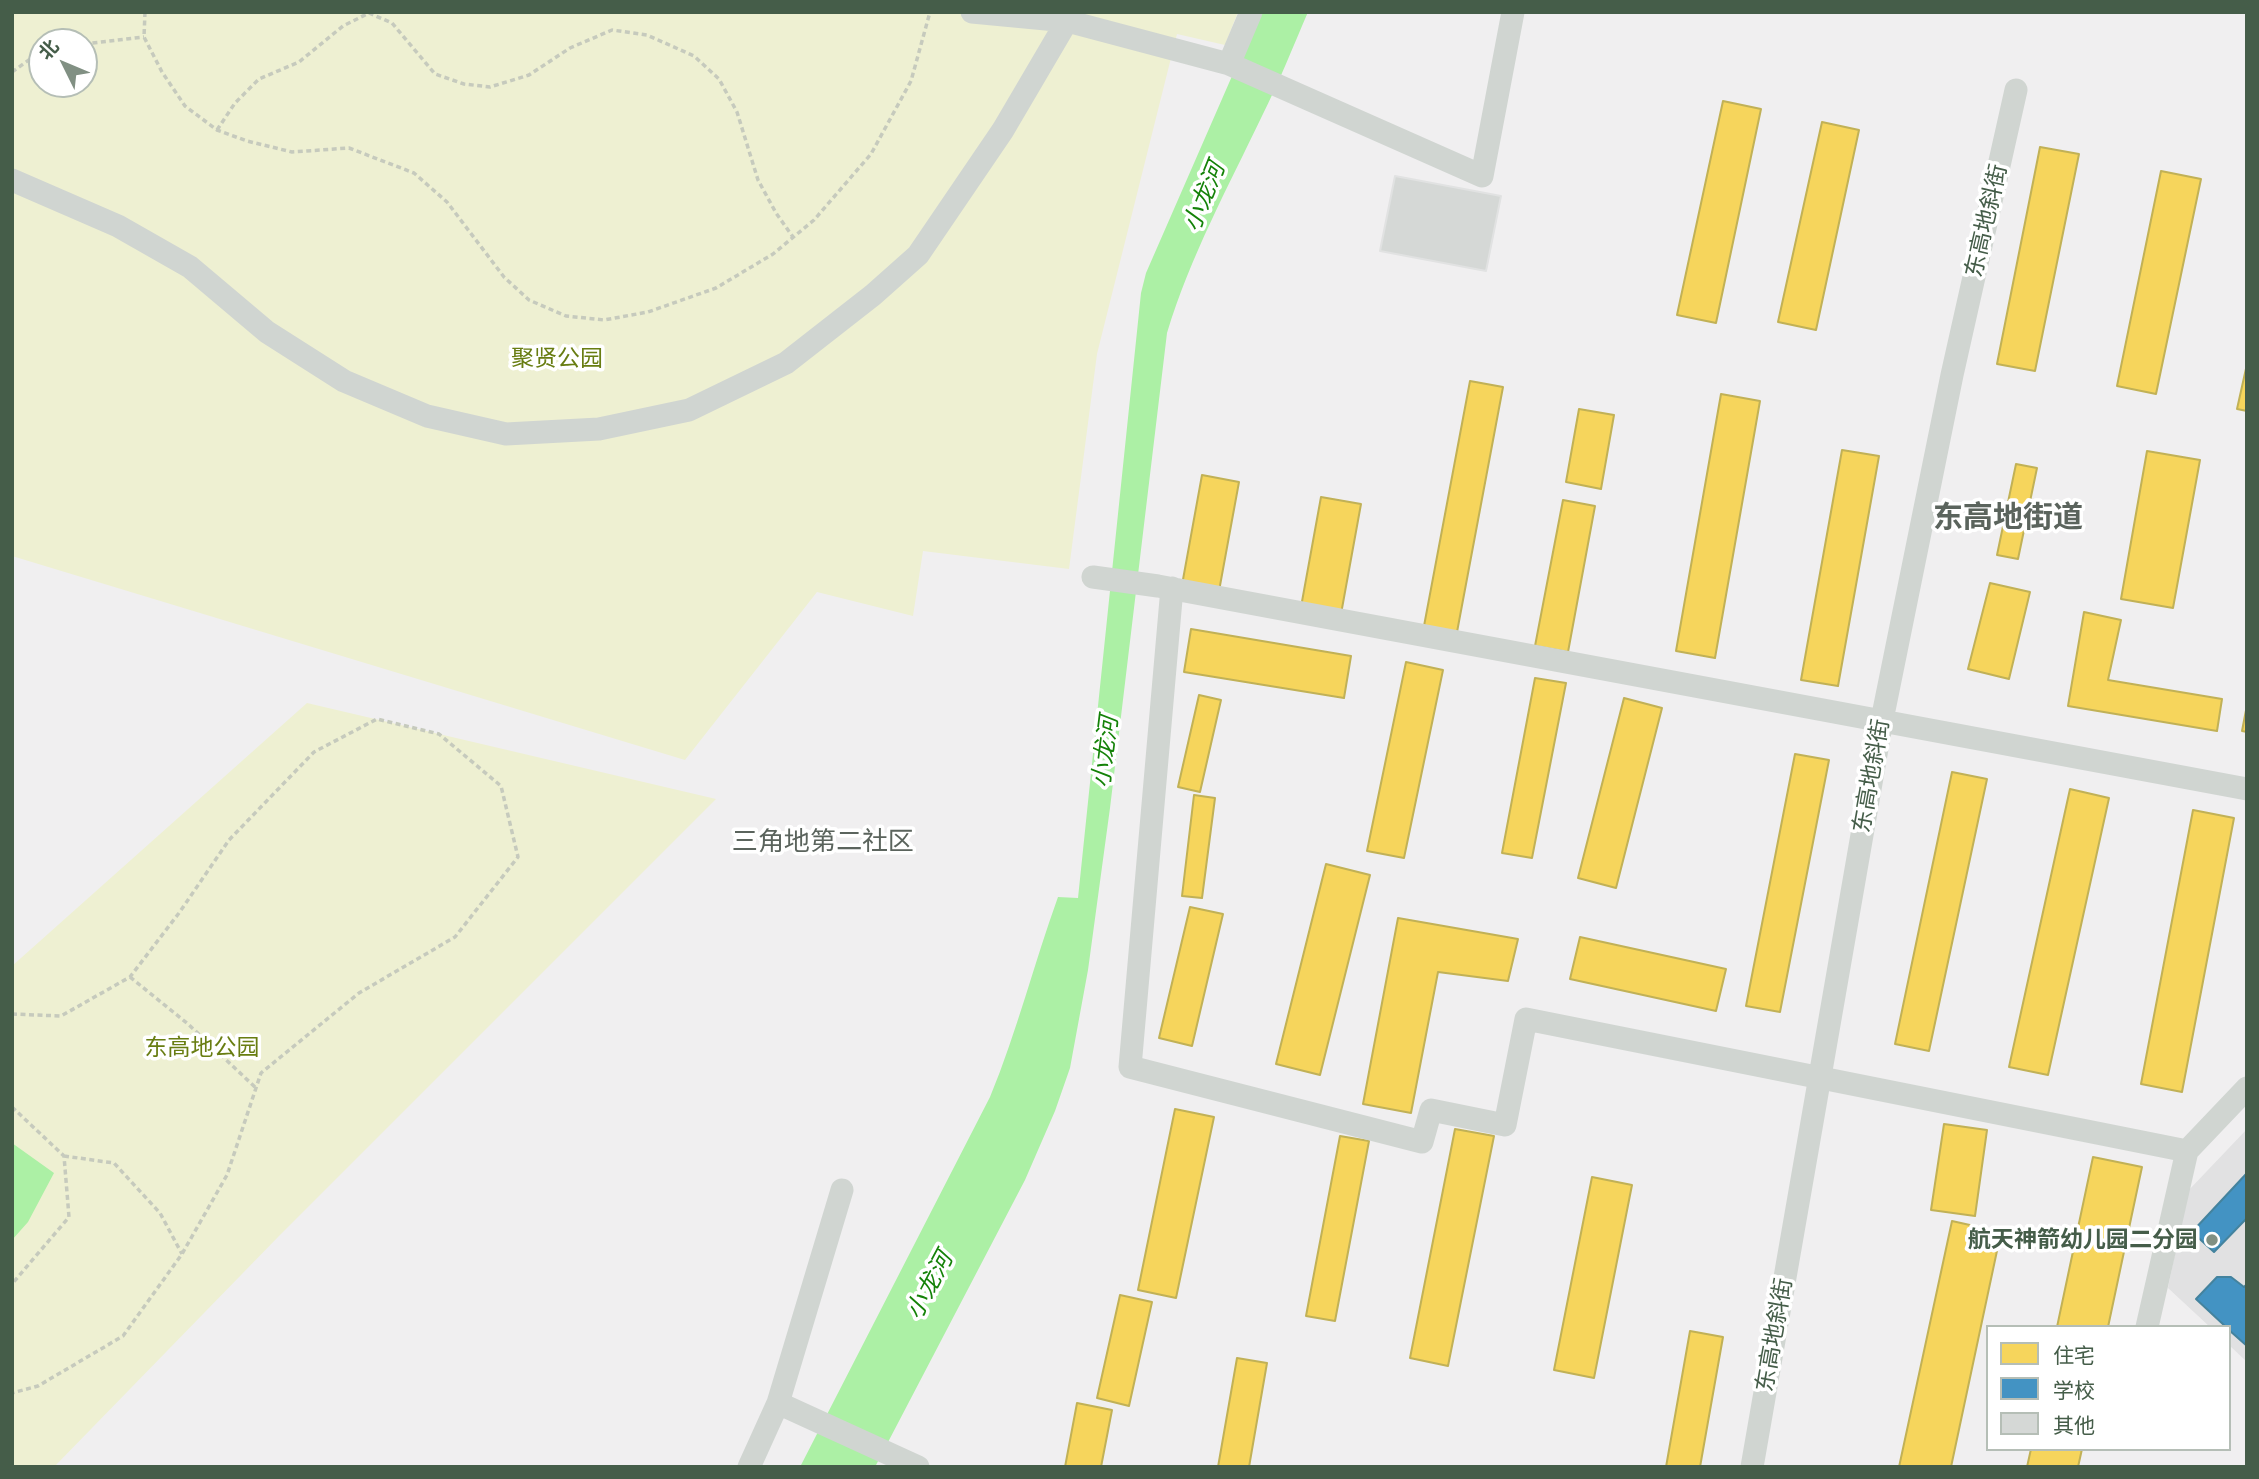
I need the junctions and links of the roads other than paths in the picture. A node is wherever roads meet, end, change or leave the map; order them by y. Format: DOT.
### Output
graph roads {
  1 [pos="972,12"];
  2 [pos="1251,12"];
  3 [pos="1513,12"];
  4 [pos="1070,17"];
  5 [pos="1229,64"];
  6 [pos="2016,90"];
  7 [pos="12,180"];
  8 [pos="1093,577"];
  9 [pos="1165,587"];
  10 [pos="1882,720"];
  11 [pos="2247,789"];
  12 [pos="1821,1078"];
  13 [pos="2247,1088"];
  14 [pos="2187,1151"];
  15 [pos="842,1190"];
  16 [pos="2147,1325"];
  17 [pos="788,1407"];
  18 [pos="749,1467"];
  19 [pos="918,1467"];
  20 [pos="1752,1467"];
  1 -- 4 [label="street"];
  2 -- 5 [label="street"];
  3 -- 5 [label="street"];
  4 -- 5 [label="street"];
  4 -- 7 [label="street"];
  6 -- 10 [label="street, 东高地斜街"];
  8 -- 9 [label="street"];
  9 -- 10 [label="street"];
  9 -- 12 [label="street"];
  10 -- 11 [label="street"];
  10 -- 12 [label="street, 东高地斜街"];
  12 -- 14 [label="street"];
  12 -- 20 [label="street, 东高地斜街"];
  13 -- 14 [label="street"];
  14 -- 16 [label="street"];
  15 -- 17 [label="street"];
  17 -- 18 [label="street"];
  17 -- 19 [label="street"];
}
